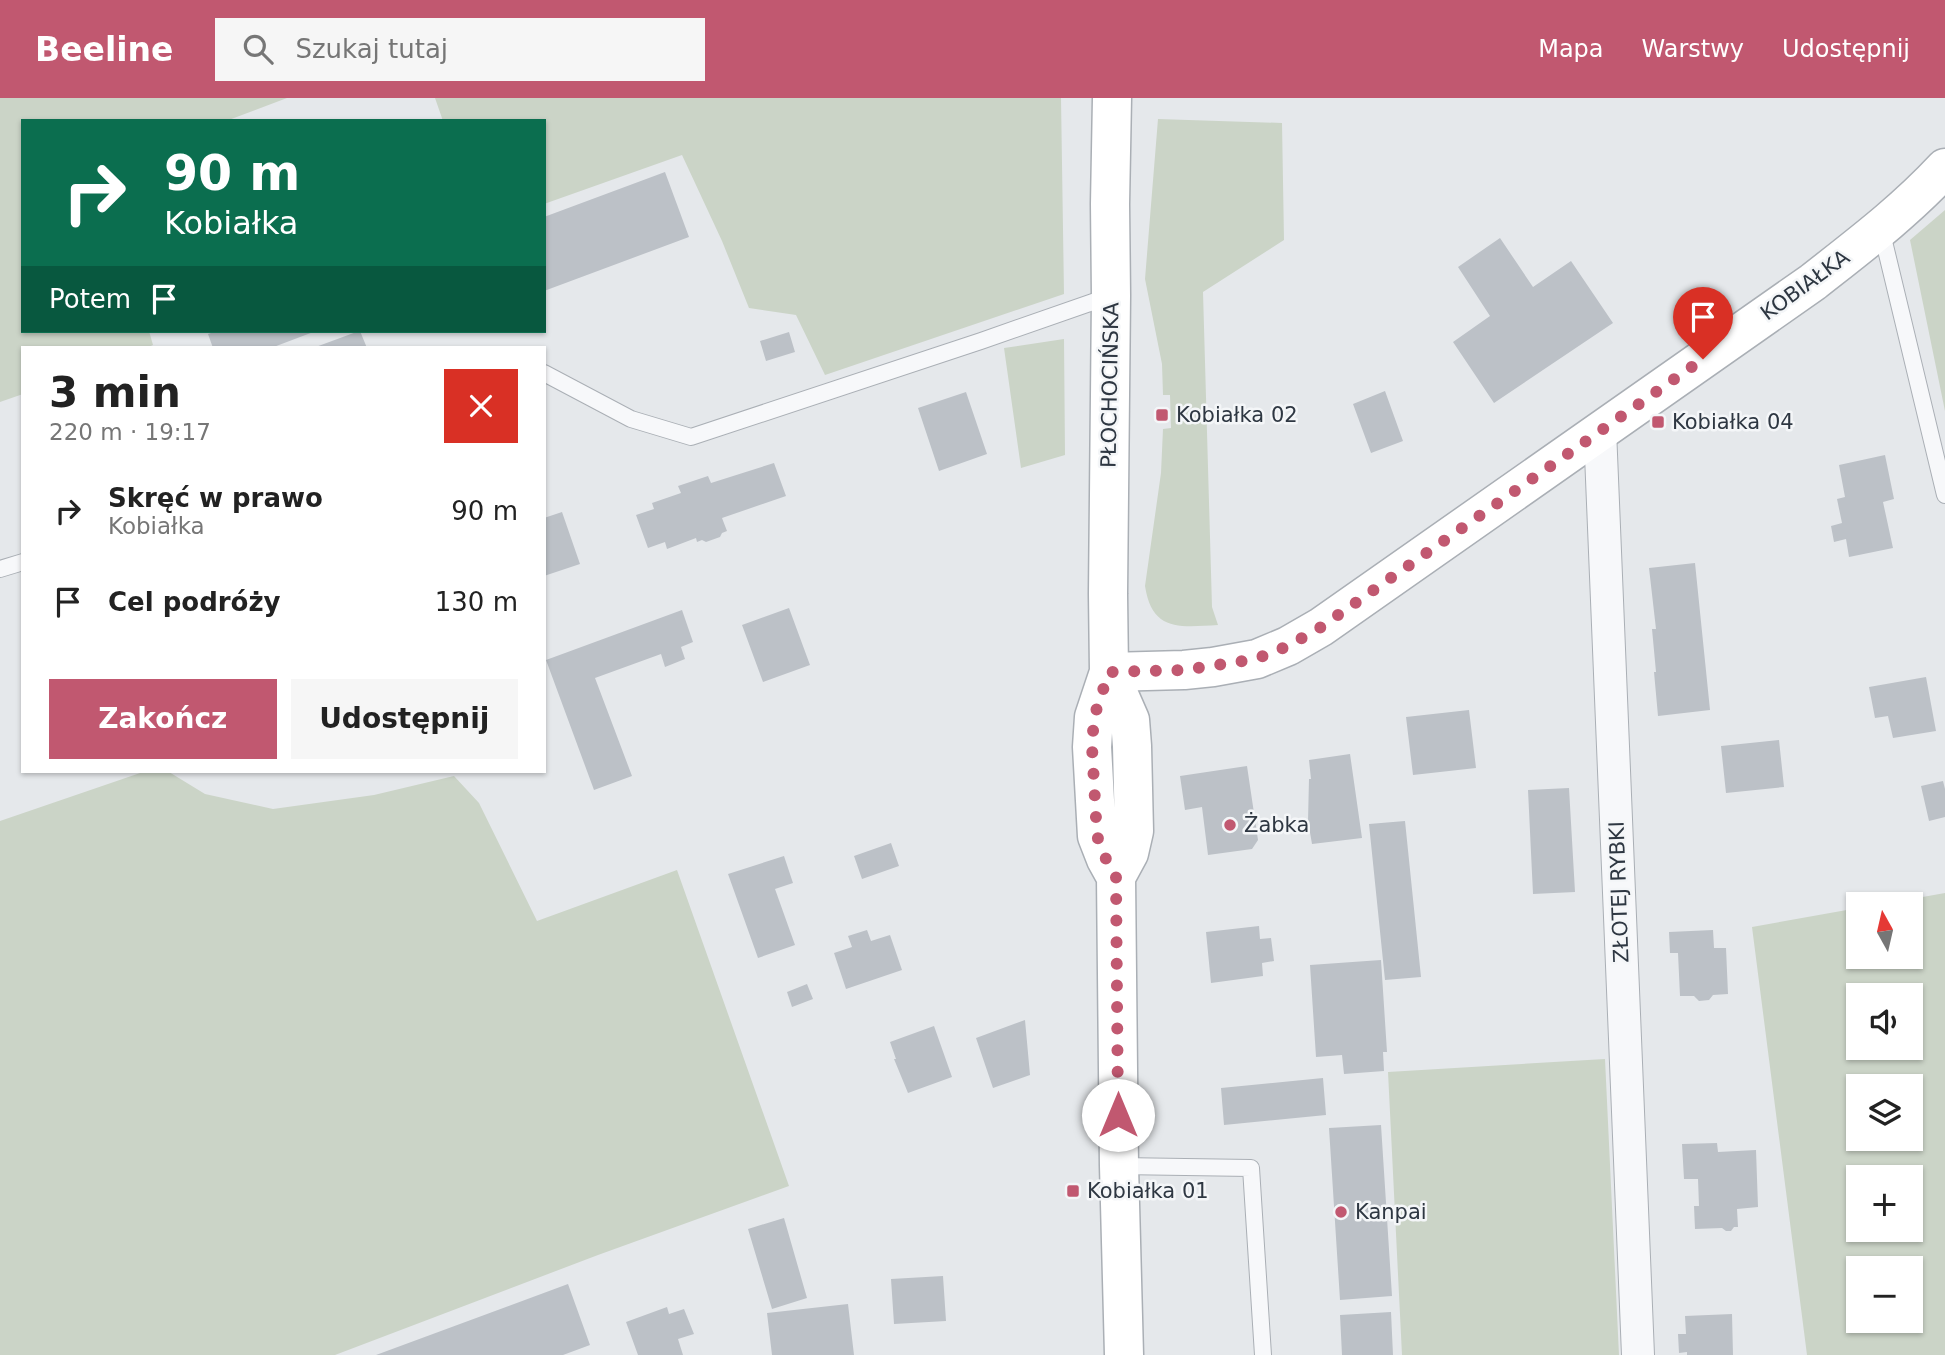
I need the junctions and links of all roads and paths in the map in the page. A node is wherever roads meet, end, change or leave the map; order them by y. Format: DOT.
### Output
graph roads {
  1 [pos="1112,98"];
  2 [pos="1945,168"];
  3 [pos="1881,229"];
  4 [pos="1111,296"];
  5 [pos="546,374"];
  6 [pos="1600,430"];
  7 [pos="1945,495"];
  8 [pos="21,563"];
  9 [pos="0,569"];
  10 [pos="1109,672"];
  11 [pos="1119,1166"];
  12 [pos="1124,1355"];
  13 [pos="1263,1355"];
  14 [pos="1639,1355"];
  1 -- 4 [label="main road, PŁOCHOCIŃSKA"];
  2 -- 3 [label="main road, KOBIAŁKA"];
  3 -- 6 [label="main road, KOBIAŁKA"];
  3 -- 7 [label="lane"];
  4 -- 5 [label="lane"];
  4 -- 10 [label="main road, PŁOCHOCIŃSKA"];
  6 -- 10 [label="main road, KOBIAŁKA"];
  6 -- 14 [label="street, ZŁOTEJ RYBKI"];
  8 -- 9 [label="lane"];
  10 -- 11 [label="main road, PŁOCHOCIŃSKA"];
  11 -- 12 [label="main road, PŁOCHOCIŃSKA"];
  11 -- 13 [label="lane"];
}
